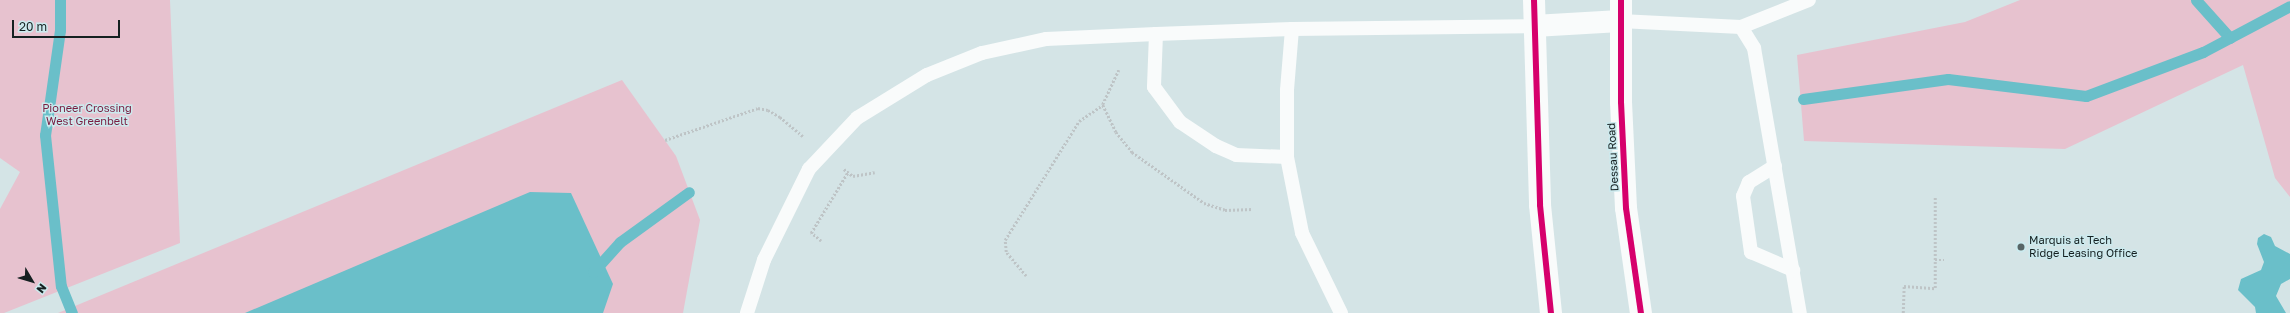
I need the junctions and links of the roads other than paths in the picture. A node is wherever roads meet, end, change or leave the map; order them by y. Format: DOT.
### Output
graph roads {
  1 [pos="1534,0"];
  2 [pos="1809,0"];
  3 [pos="1621,10"];
  4 [pos="1534,26"];
  5 [pos="1741,27"];
  6 [pos="1292,29"];
  7 [pos="1156,34"];
  8 [pos="1287,157"];
  9 [pos="1774,166"];
  10 [pos="1792,270"];
  11 [pos="747,313"];
  12 [pos="1342,313"];
  13 [pos="1552,313"];
  14 [pos="1641,313"];
  15 [pos="1800,313"];
  1 -- 4 [label="main road"];
  2 -- 5 [label="lane"];
  3 -- 4 [label="main road"];
  3 -- 5 [label="lane"];
  3 -- 14 [label="main road, Dessau Road"];
  4 -- 6 [label="lane"];
  4 -- 13 [label="main road"];
  5 -- 9 [label="lane"];
  6 -- 7 [label="lane"];
  6 -- 8 [label="lane"];
  7 -- 8 [label="lane"];
  7 -- 11 [label="lane"];
  8 -- 12 [label="lane"];
  9 -- 10 [label="lane"];
  9 -- 10 [label="lane"];
  10 -- 15 [label="lane"];
}
